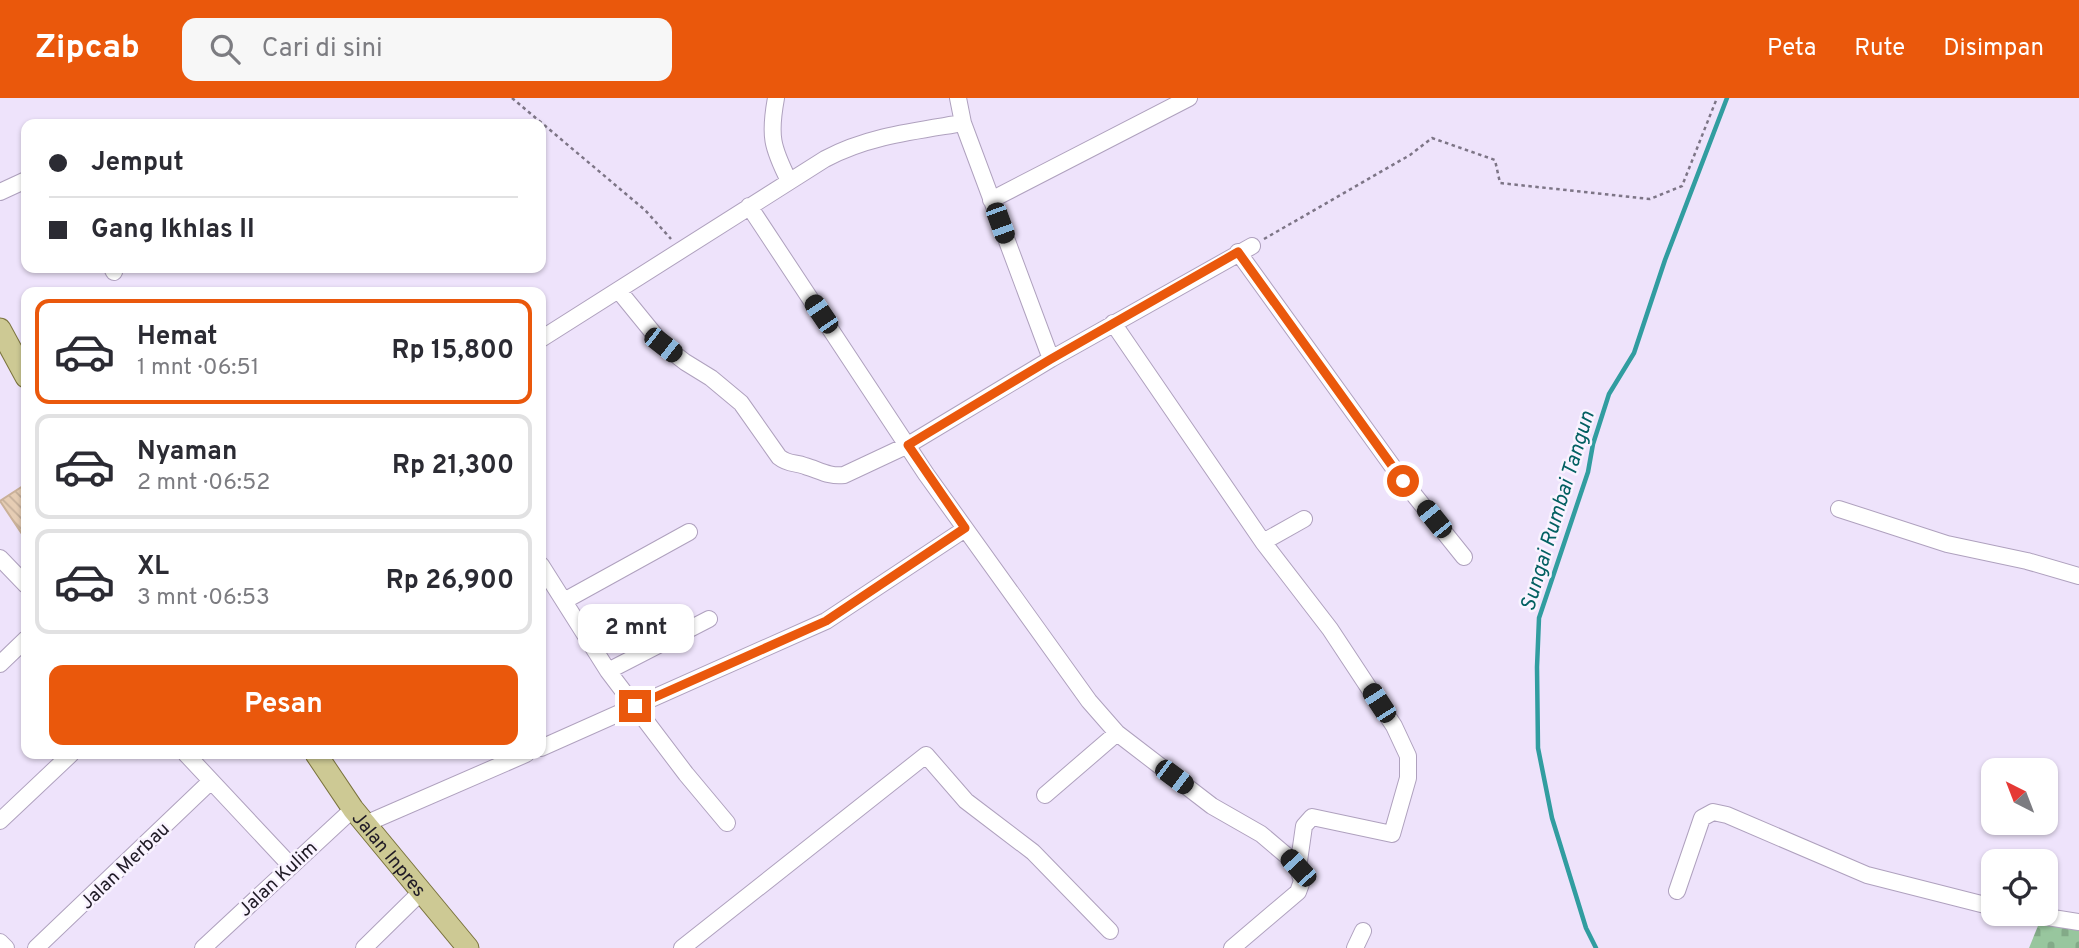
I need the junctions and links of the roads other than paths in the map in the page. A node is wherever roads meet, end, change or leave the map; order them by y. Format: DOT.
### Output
graph roads {
  1 [pos="776,98"];
  2 [pos="958,98"];
  3 [pos="1189,98"];
  4 [pos="963,123"];
  5 [pos="789,181"];
  6 [pos="21,182"];
  7 [pos="0,192"];
  8 [pos="991,200"];
  9 [pos="749,206"];
  10 [pos="619,291"];
  11 [pos="1112,323"];
  12 [pos="0,329"];
  13 [pos="546,336"];
  14 [pos="1051,359"];
  15 [pos="21,368"];
  16 [pos="908,445"];
  17 [pos="1839,509"];
  18 [pos="1304,519"];
  19 [pos="965,528"];
  20 [pos="689,532"];
  21 [pos="1263,542"];
  22 [pos="1464,557"];
  23 [pos="0,558"];
  24 [pos="546,573"];
  25 [pos="2079,576"];
  26 [pos="21,580"];
  27 [pos="564,601"];
  28 [pos="709,619"];
  29 [pos="21,644"];
  30 [pos="0,664"];
  31 [pos="608,671"];
  32 [pos="635,706"];
  33 [pos="1117,733"];
  34 [pos="546,746"];
  35 [pos="66,759"];
  36 [pos="191,759"];
  37 [pos="319,759"];
  38 [pos="513,759"];
  39 [pos="211,781"];
  40 [pos="1045,795"];
  41 [pos="359,817"];
  42 [pos="0,821"];
  43 [pos="727,823"];
  44 [pos="290,865"];
  45 [pos="1298,868"];
  46 [pos="1676,891"];
  47 [pos="421,892"];
  48 [pos="1981,904"];
  49 [pos="2058,919"];
  50 [pos="2079,922"];
  51 [pos="1110,931"];
  52 [pos="1363,931"];
  53 [pos="0,942"];
  54 [pos="6,948"];
  55 [pos="36,948"];
  56 [pos="203,948"];
  57 [pos="364,948"];
  58 [pos="468,948"];
  59 [pos="682,948"];
  60 [pos="1232,948"];
  61 [pos="1355,948"];
  1 -- 5 [label="street"];
  2 -- 4 [label="street"];
  3 -- 8 [label="street"];
  4 -- 5 [label="street"];
  4 -- 8 [label="street"];
  5 -- 9 [label="street"];
  6 -- 7 [label="street"];
  8 -- 14 [label="street"];
  9 -- 10 [label="street"];
  9 -- 16 [label="street"];
  10 -- 13 [label="street"];
  10 -- 16 [label="street"];
  11 -- 14 [label="street"];
  11 -- 21 [label="street"];
  11 -- 22 [label="street"];
  12 -- 15 [label="main road"];
  14 -- 16 [label="street"];
  16 -- 19 [label="street"];
  17 -- 25 [label="street"];
  18 -- 21 [label="street"];
  19 -- 32 [label="street"];
  19 -- 33 [label="street"];
  20 -- 27 [label="street"];
  21 -- 45 [label="street"];
  23 -- 26 [label="street"];
  24 -- 27 [label="street"];
  27 -- 31 [label="street"];
  28 -- 31 [label="street"];
  29 -- 30 [label="street"];
  31 -- 32 [label="street"];
  32 -- 34 [label="street"];
  32 -- 43 [label="street"];
  33 -- 40 [label="street"];
  33 -- 45 [label="street"];
  35 -- 42 [label="street"];
  36 -- 39 [label="street"];
  37 -- 41 [label="main road, Jalan Inpres"];
  38 -- 41 [label="street, Jalan Kulim"];
  39 -- 44 [label="street"];
  39 -- 55 [label="street, Jalan Merbau"];
  41 -- 44 [label="street, Jalan Kulim"];
  41 -- 47 [label="main road, Jalan Inpres"];
  44 -- 56 [label="street, Jalan Kulim"];
  45 -- 60 [label="street"];
  46 -- 48 [label="street"];
  47 -- 57 [label="street"];
  47 -- 58 [label="main road, Jalan Inpres"];
  49 -- 50 [label="street"];
  51 -- 59 [label="street"];
  52 -- 61 [label="street"];
  53 -- 54 [label="street"];
}
